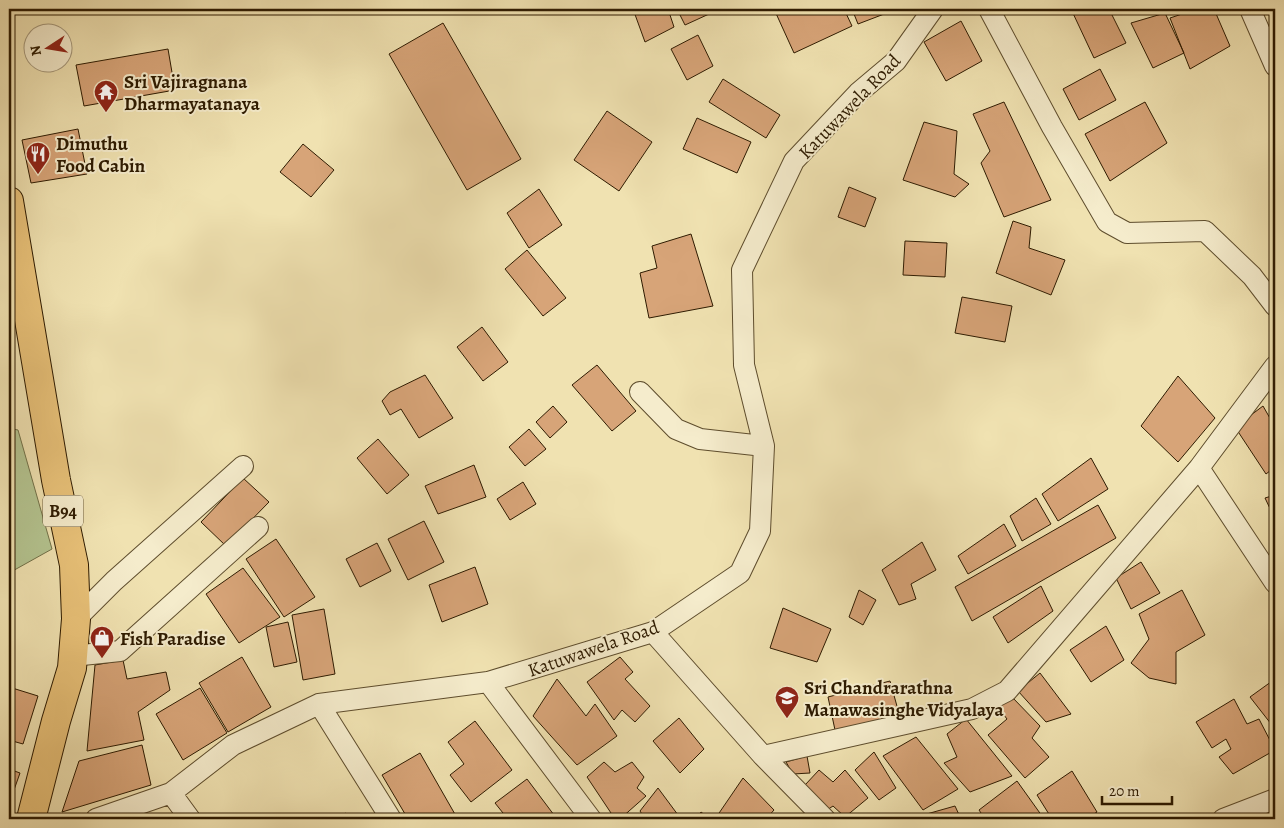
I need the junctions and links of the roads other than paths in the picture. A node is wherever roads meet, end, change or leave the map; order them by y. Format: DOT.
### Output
graph roads {
  1 [pos="933,9"];
  2 [pos="990,9"];
  3 [pos="1250,9"];
  4 [pos="1275,66"];
  5 [pos="9,206"];
  6 [pos="1275,306"];
  7 [pos="1275,366"];
  8 [pos="640,392"];
  9 [pos="764,446"];
  10 [pos="243,466"];
  11 [pos="1199,468"];
  12 [pos="258,527"];
  13 [pos="1275,583"];
  14 [pos="76,619"];
  15 [pos="654,632"];
  16 [pos="73,656"];
  17 [pos="488,682"];
  18 [pos="319,704"];
  19 [pos="763,756"];
  20 [pos="171,793"];
  21 [pos="1275,800"];
  22 [pos="31,819"];
  23 [pos="96,819"];
  24 [pos="190,819"];
  25 [pos="391,819"];
  26 [pos="591,819"];
  27 [pos="825,819"];
  28 [pos="1223,819"];
  1 -- 9 [label="street, Katuwawela Road"];
  2 -- 6 [label="street"];
  3 -- 4 [label="street"];
  5 -- 14 [label="main road, B94"];
  7 -- 11 [label="street"];
  8 -- 9 [label="street"];
  9 -- 15 [label="street, Katuwawela Road"];
  10 -- 14 [label="street"];
  11 -- 13 [label="street"];
  11 -- 19 [label="street"];
  12 -- 16 [label="street"];
  14 -- 16 [label="main road, B94"];
  15 -- 17 [label="street, Katuwawela Road"];
  15 -- 19 [label="street"];
  16 -- 22 [label="main road, B94"];
  17 -- 18 [label="street, Katuwawela Road"];
  17 -- 26 [label="street"];
  18 -- 20 [label="street, Katuwawela Road"];
  18 -- 25 [label="street"];
  19 -- 27 [label="street"];
  20 -- 23 [label="street, Katuwawela Road"];
  20 -- 24 [label="street"];
  21 -- 28 [label="street"];
}
